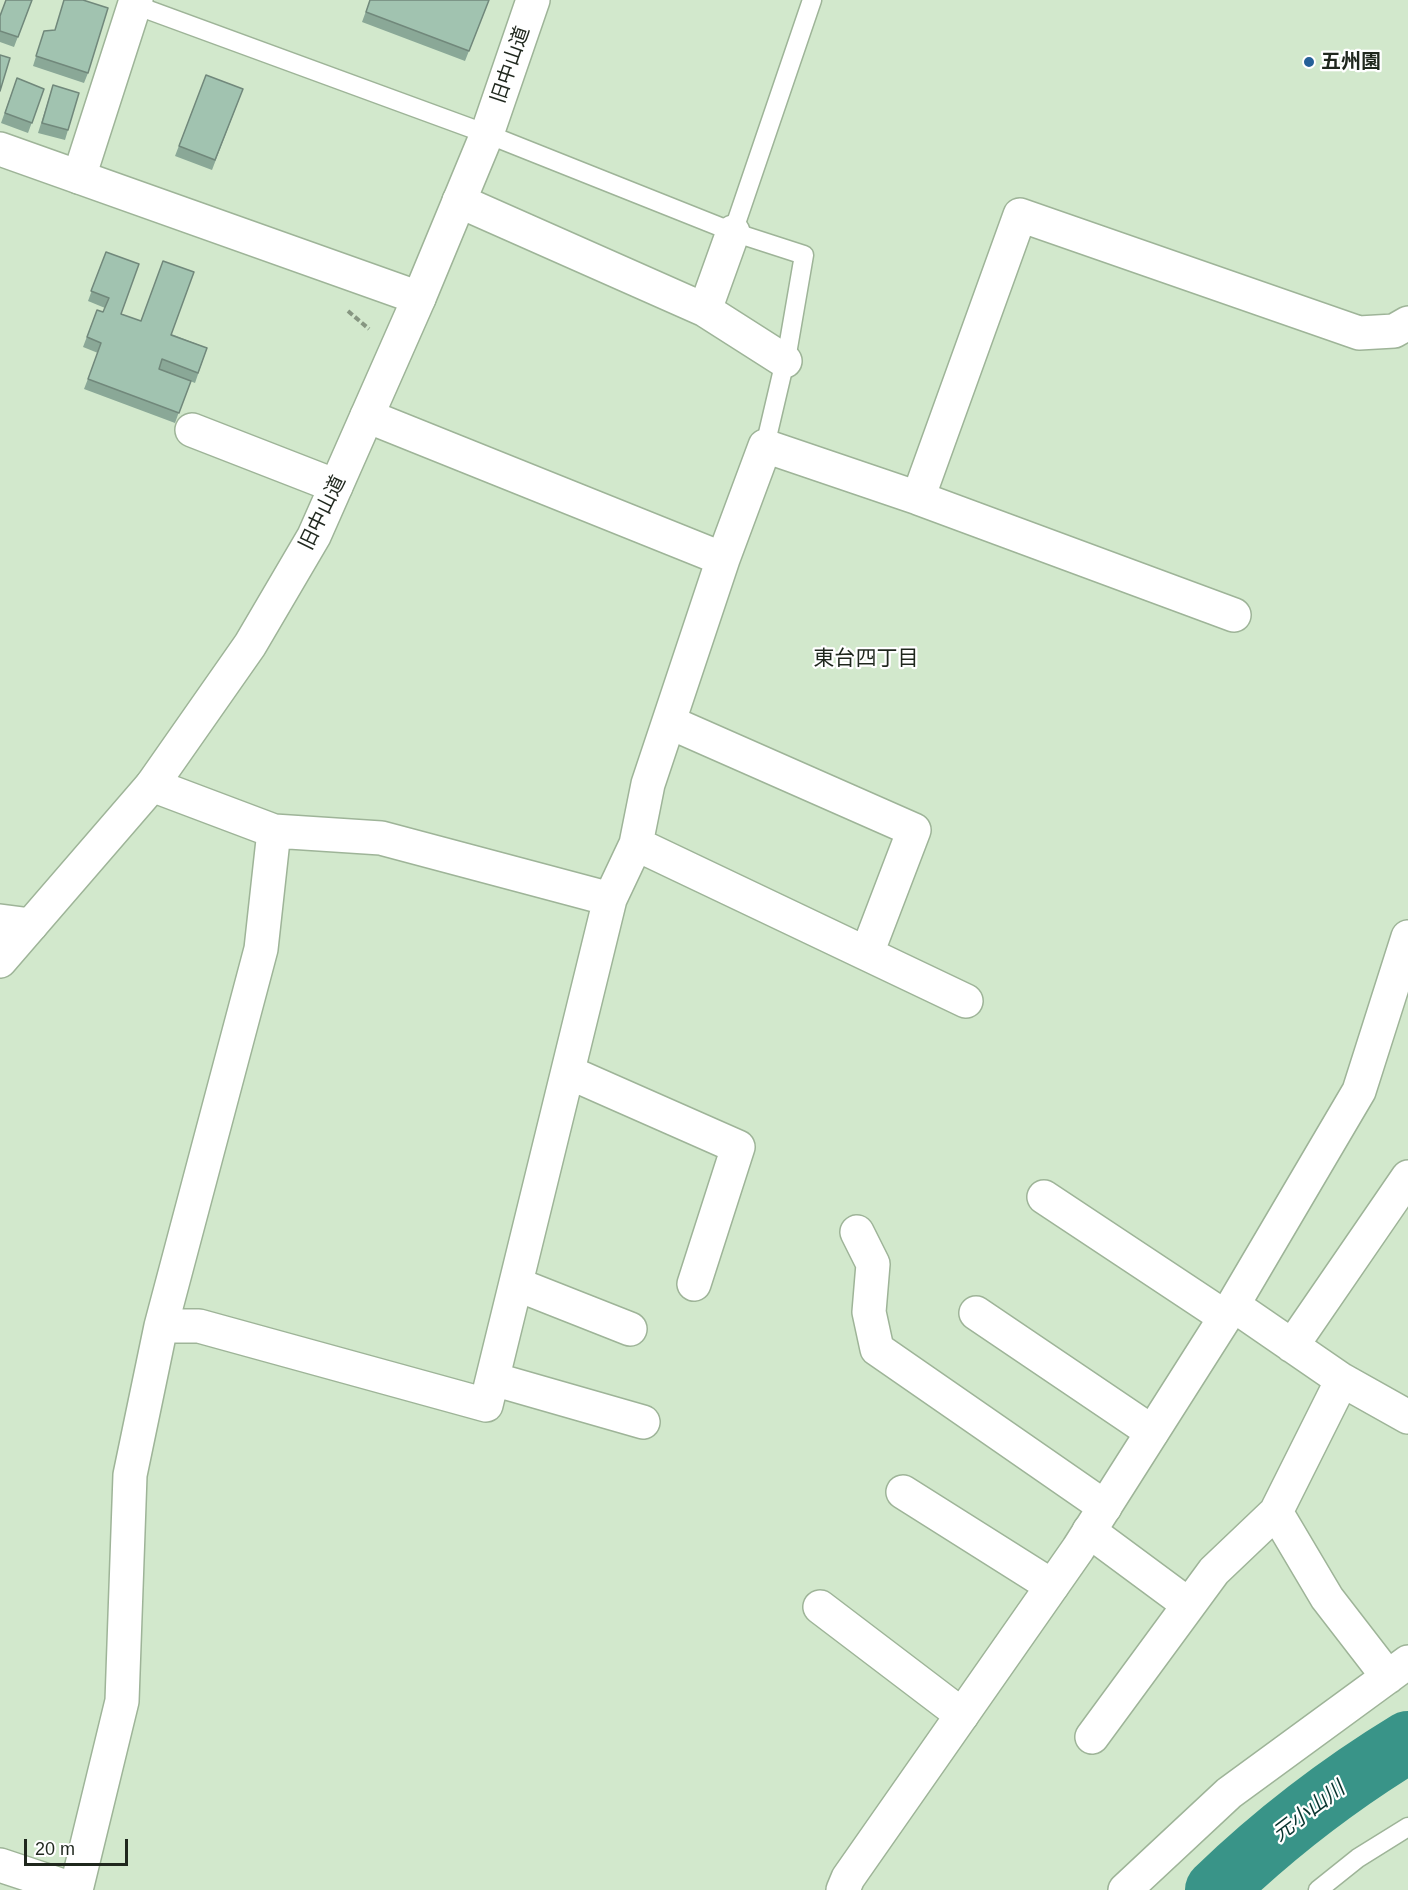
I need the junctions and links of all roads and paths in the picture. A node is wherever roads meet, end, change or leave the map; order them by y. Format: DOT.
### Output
graph roads {
  1 [pos="533,0"];
  2 [pos="812,0"];
  3 [pos="136,3"];
  4 [pos="487,134"];
  5 [pos="0,149"];
  6 [pos="79,177"];
  7 [pos="459,201"];
  8 [pos="733,232"];
  9 [pos="419,298"];
  10 [pos="340,305"];
  11 [pos="705,310"];
  12 [pos="1408,323"];
  13 [pos="374,333"];
  14 [pos="785,361"];
  15 [pos="367,416"];
  16 [pos="192,430"];
  17 [pos="765,446"];
  18 [pos="336,486"];
  19 [pos="918,498"];
  20 [pos="723,559"];
  21 [pos="1234,615"];
  22 [pos="669,722"];
  23 [pos="152,784"];
  24 [pos="274,831"];
  25 [pos="636,844"];
  26 [pos="610,899"];
  27 [pos="16,923"];
  28 [pos="1408,937"];
  29 [pos="867,953"];
  30 [pos="0,962"];
  31 [pos="966,1001"];
  32 [pos="568,1072"];
  33 [pos="1408,1177"];
  34 [pos="1044,1197"];
  35 [pos="857,1232"];
  36 [pos="516,1284"];
  37 [pos="694,1284"];
  38 [pos="1229,1311"];
  39 [pos="976,1313"];
  40 [pos="161,1326"];
  41 [pos="630,1329"];
  42 [pos="1292,1346"];
  43 [pos="492,1379"];
  44 [pos="1342,1380"];
  45 [pos="1408,1418"];
  46 [pos="644,1422"];
  47 [pos="1152,1432"];
  48 [pos="903,1492"];
  49 [pos="1276,1512"];
  50 [pos="1097,1519"];
  51 [pos="1052,1586"];
  52 [pos="1190,1605"];
  53 [pos="820,1607"];
  54 [pos="1398,1669"];
  55 [pos="962,1715"];
  56 [pos="1092,1737"];
  57 [pos="1408,1827"];
  58 [pos="0,1865"];
  59 [pos="76,1890"];
  60 [pos="843,1890"];
  61 [pos="1125,1890"];
  62 [pos="1318,1890"];
  1 -- 4 [label="street, 旧中山道"];
  2 -- 8 [label="lane"];
  3 -- 4 [label="lane"];
  3 -- 6 [label="street"];
  4 -- 7 [label="street, 旧中山道"];
  4 -- 8 [label="lane"];
  5 -- 6 [label="street"];
  6 -- 9 [label="street"];
  7 -- 9 [label="street, 旧中山道"];
  7 -- 11 [label="street"];
  8 -- 11 [label="street"];
  8 -- 14 [label="lane"];
  9 -- 15 [label="street, 旧中山道"];
  10 -- 13 [label="path"];
  11 -- 14 [label="street"];
  12 -- 19 [label="street"];
  14 -- 17 [label="lane"];
  15 -- 18 [label="street, 旧中山道"];
  15 -- 20 [label="street"];
  16 -- 18 [label="street"];
  17 -- 19 [label="street"];
  17 -- 20 [label="street"];
  18 -- 23 [label="street, 旧中山道"];
  19 -- 21 [label="street"];
  20 -- 22 [label="street"];
  22 -- 25 [label="street"];
  22 -- 29 [label="street"];
  23 -- 24 [label="street"];
  23 -- 27 [label="street, 旧中山道"];
  24 -- 26 [label="street"];
  24 -- 40 [label="street"];
  25 -- 26 [label="street"];
  25 -- 29 [label="street"];
  26 -- 32 [label="street"];
  27 -- 30 [label="street, 旧中山道"];
  28 -- 38 [label="street"];
  29 -- 31 [label="street"];
  32 -- 36 [label="street"];
  32 -- 37 [label="street"];
  33 -- 42 [label="street"];
  34 -- 38 [label="street"];
  35 -- 50 [label="street"];
  36 -- 41 [label="street"];
  36 -- 43 [label="street"];
  38 -- 42 [label="street"];
  38 -- 47 [label="street"];
  39 -- 47 [label="street"];
  40 -- 43 [label="street"];
  40 -- 59 [label="street"];
  42 -- 44 [label="street"];
  43 -- 46 [label="street"];
  44 -- 45 [label="street"];
  44 -- 49 [label="street"];
  47 -- 50 [label="street"];
  48 -- 51 [label="street"];
  49 -- 52 [label="street"];
  49 -- 54 [label="street"];
  50 -- 51 [label="street"];
  50 -- 52 [label="street"];
  51 -- 55 [label="street"];
  52 -- 56 [label="street"];
  53 -- 55 [label="street"];
  54 -- 61 [label="street"];
  55 -- 60 [label="street"];
  57 -- 62 [label="lane"];
  58 -- 59 [label="street"];
}
